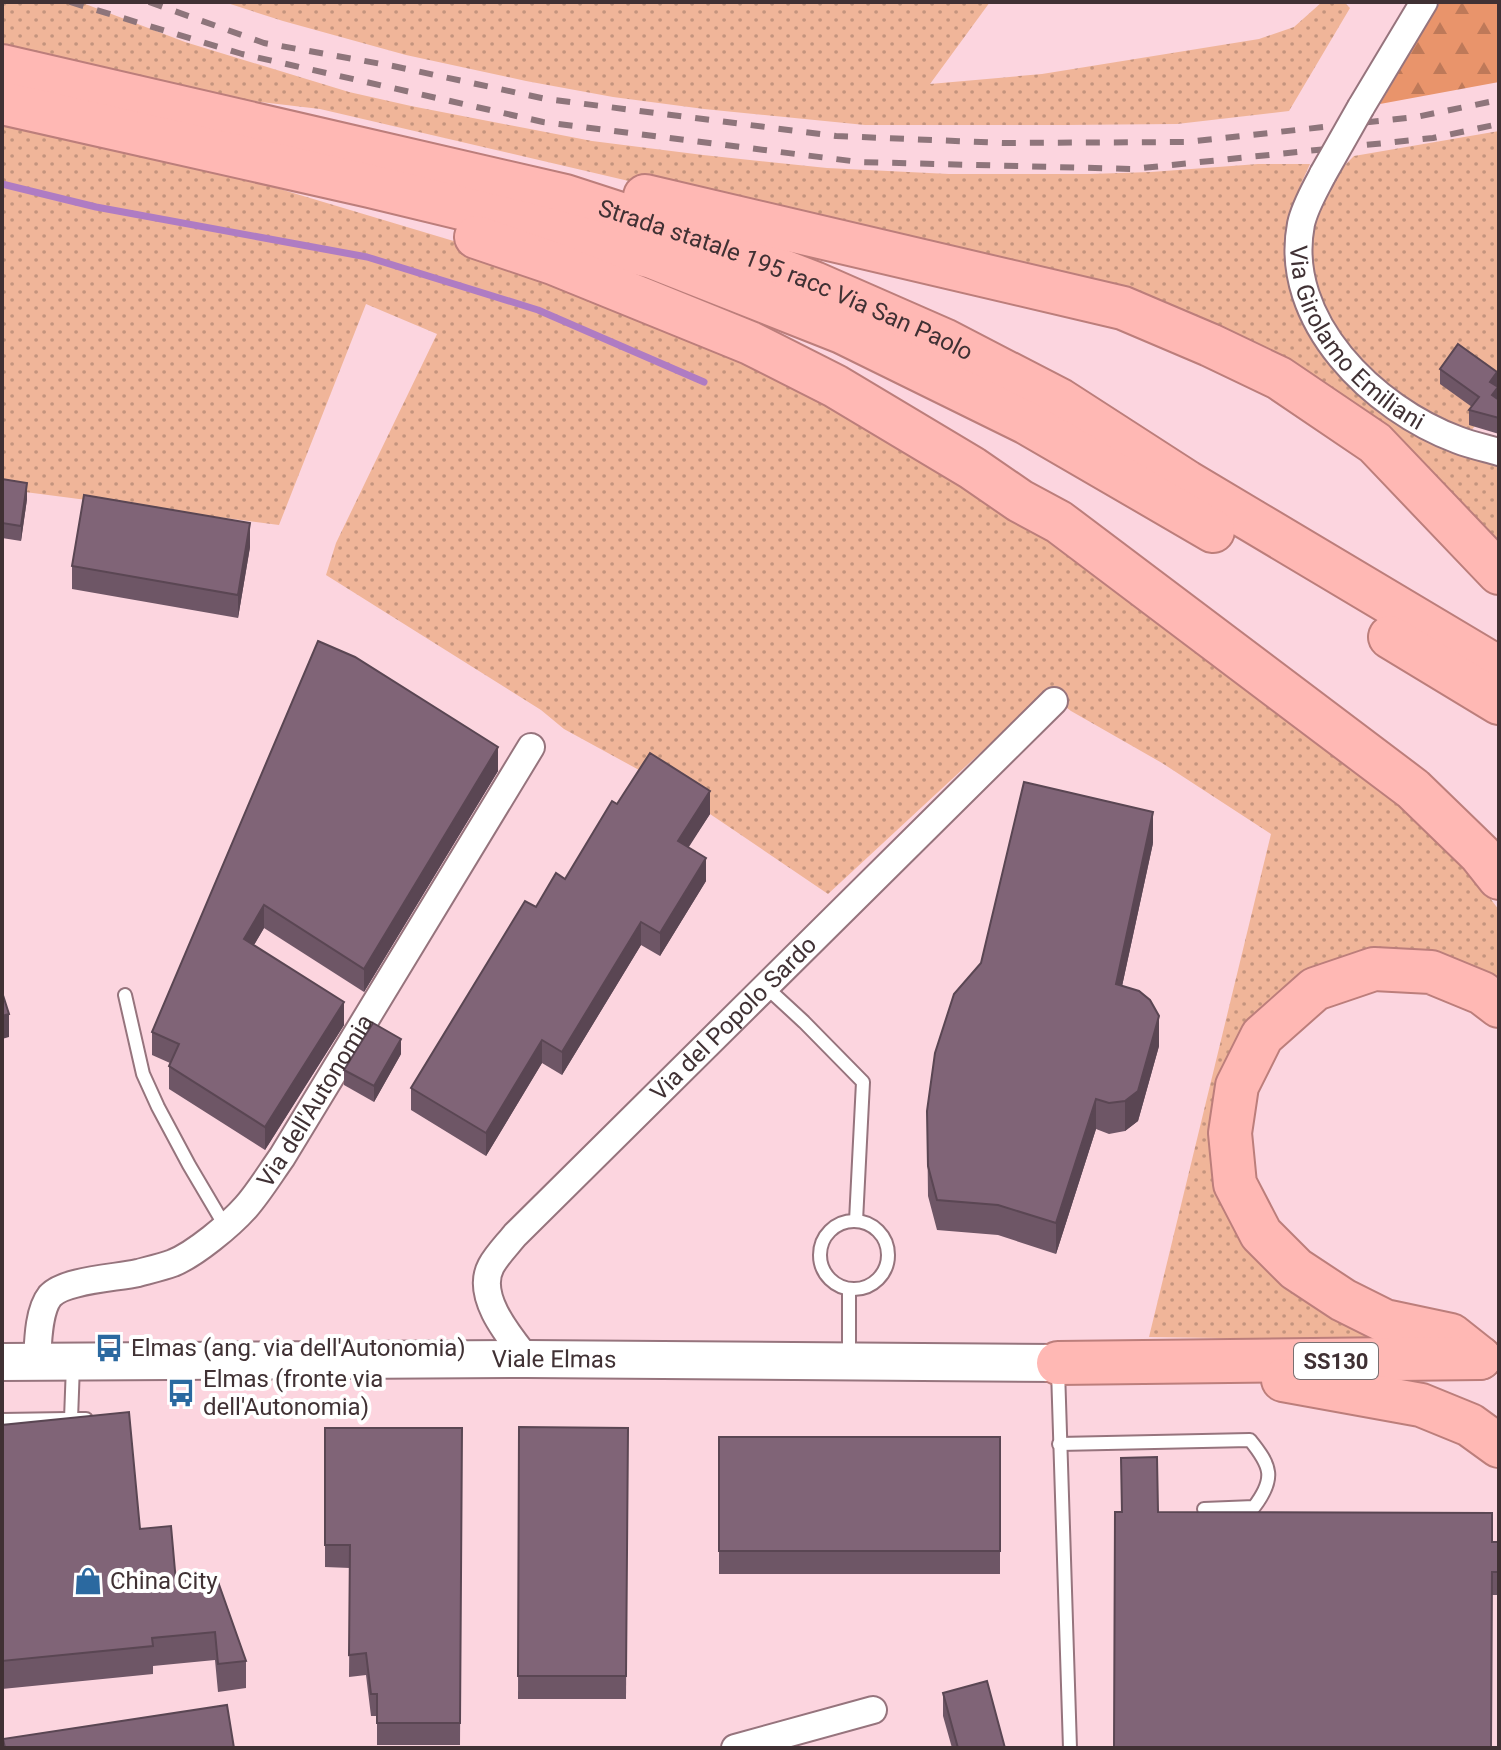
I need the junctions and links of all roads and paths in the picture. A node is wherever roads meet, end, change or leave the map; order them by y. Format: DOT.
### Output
graph roads {
  1 [pos="1424,2"];
  2 [pos="2,66"];
  3 [pos="2,103"];
  4 [pos="102,107"];
  5 [pos="370,186"];
  6 [pos="565,196"];
  7 [pos="1499,452"];
  8 [pos="1499,573"];
  9 [pos="1492,664"];
  10 [pos="1054,701"];
  11 [pos="1499,703"];
  12 [pos="531,747"];
  13 [pos="1499,878"];
  14 [pos="766,987"];
  15 [pos="125,995"];
  16 [pos="1499,1006"];
  17 [pos="856,1221"];
  18 [pos="225,1226"];
  19 [pos="849,1289"];
  20 [pos="1490,1358"];
  21 [pos="527,1359"];
  22 [pos="849,1361"];
  23 [pos="19,1362"];
  24 [pos="74,1362"];
  25 [pos="1058,1363"];
  26 [pos="1191,1363"];
  27 [pos="71,1419"];
  28 [pos="102,1419"];
  29 [pos="2,1420"];
  30 [pos="1059,1444"];
  31 [pos="1499,1446"];
  32 [pos="1204,1509"];
  33 [pos="873,1710"];
  34 [pos="735,1748"];
  35 [pos="1070,1748"];
  1 -- 7 [label="street, Via Girolamo Emiliani, bridge"];
  2 -- 4 [label="highway, Strada statale 195 racc Via San Paolo"];
  3 -- 4 [label="highway, Strada statale 195 racc Via San Paolo"];
  4 -- 5 [label="highway, Strada statale 195 racc Via San Paolo"];
  4 -- 6 [label="highway, Strada statale 195 racc Via San Paolo"];
  5 -- 11 [label="highway, Strada statale 195 racc Via San Paolo"];
  5 -- 13 [label="highway"];
  6 -- 8 [label="highway"];
  6 -- 9 [label="highway, Strada statale 195 racc Via San Paolo"];
  10 -- 14 [label="street, Via del Popolo Sardo"];
  12 -- 18 [label="street, Via dell'Autonomia"];
  14 -- 17 [label="lane"];
  14 -- 21 [label="street, Via del Popolo Sardo"];
  15 -- 18 [label="lane"];
  16 -- 20 [label="highway"];
  17 -- 19 [label="lane"];
  17 -- 19 [label="lane"];
  18 -- 23 [label="street, Via dell'Autonomia"];
  19 -- 22 [label="lane"];
  20 -- 26 [label="highway, SS130"];
  21 -- 22 [label="main road, Viale Elmas"];
  21 -- 24 [label="main road, Viale Elmas"];
  22 -- 25 [label="main road, Viale Elmas"];
  23 -- 24 [label="main road, Viale Elmas"];
  24 -- 27 [label="lane"];
  25 -- 26 [label="highway, SS130"];
  25 -- 30 [label="lane"];
  26 -- 31 [label="highway"];
  27 -- 28 [label="lane"];
  27 -- 29 [label="lane"];
  30 -- 32 [label="lane"];
  30 -- 35 [label="lane"];
  33 -- 34 [label="street"];
}
